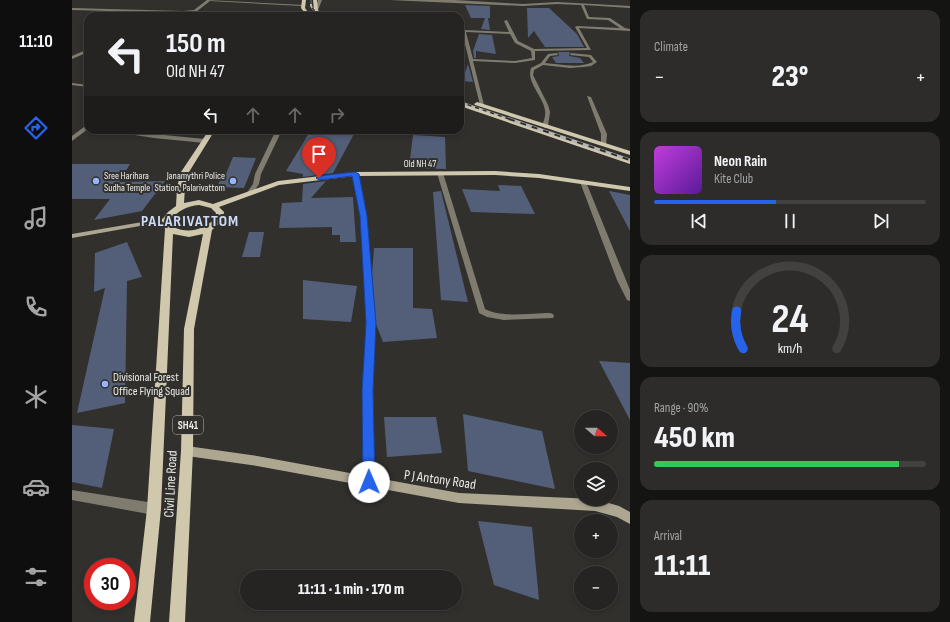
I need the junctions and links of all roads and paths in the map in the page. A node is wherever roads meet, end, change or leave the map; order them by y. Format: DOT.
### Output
graph roads {
  1 [pos="320,0"];
  2 [pos="391,0"];
  3 [pos="417,0"];
  4 [pos="454,1"];
  5 [pos="556,2"];
  6 [pos="582,4"];
  7 [pos="315,5"];
  8 [pos="302,6"];
  9 [pos="630,7"];
  10 [pos="72,9"];
  11 [pos="130,11"];
  12 [pos="189,12"];
  13 [pos="458,12"];
  14 [pos="506,21"];
  15 [pos="624,30"];
  16 [pos="630,30"];
  17 [pos="464,31"];
  18 [pos="511,33"];
  19 [pos="464,39"];
  20 [pos="464,47"];
  21 [pos="467,47"];
  22 [pos="533,50"];
  23 [pos="84,52"];
  24 [pos="72,58"];
  25 [pos="472,60"];
  26 [pos="542,64"];
  27 [pos="72,85"];
  28 [pos="84,86"];
  29 [pos="588,97"];
  30 [pos="464,99"];
  31 [pos="464,105"];
  32 [pos="482,105"];
  33 [pos="545,126"];
  34 [pos="84,129"];
  35 [pos="148,134"];
  36 [pos="209,134"];
  37 [pos="277,134"];
  38 [pos="72,139"];
  39 [pos="205,141"];
  40 [pos="604,145"];
  41 [pos="630,153"];
  42 [pos="630,162"];
  43 [pos="440,173"];
  44 [pos="355,174"];
  45 [pos="583,182"];
  46 [pos="630,189"];
  47 [pos="249,194"];
  48 [pos="214,206"];
  49 [pos="180,207"];
  50 [pos="168,225"];
  51 [pos="208,230"];
  52 [pos="72,236"];
  53 [pos="630,298"];
  54 [pos="550,316"];
  55 [pos="187,451"];
  56 [pos="369,482"];
  57 [pos="72,495"];
  58 [pos="154,509"];
  59 [pos="630,518"];
  60 [pos="142,622"];
  61 [pos="178,622"];
  1 -- 7 [label="street"];
  2 -- 3 [label="street"];
  3 -- 4 [label="street"];
  4 -- 5 [label="street"];
  4 -- 13 [label="street"];
  5 -- 6 [label="street"];
  6 -- 9 [label="street"];
  6 -- 15 [label="street"];
  8 -- 12 [label="street"];
  10 -- 11 [label="street"];
  11 -- 12 [label="street"];
  14 -- 18 [label="street"];
  15 -- 16 [label="street"];
  15 -- 22 [label="street"];
  17 -- 18 [label="street"];
  18 -- 22 [label="street"];
  19 -- 21 [label="street"];
  20 -- 21 [label="street"];
  21 -- 25 [label="street"];
  22 -- 25 [label="street"];
  23 -- 24 [label="street"];
  25 -- 32 [label="street"];
  26 -- 26 [label="street"];
  26 -- 33 [label="street"];
  27 -- 28 [label="street"];
  29 -- 40 [label="street"];
  30 -- 32 [label="main road"];
  31 -- 42 [label="main road"];
  32 -- 33 [label="main road"];
  33 -- 40 [label="main road"];
  34 -- 38 [label="street"];
  35 -- 39 [label="street"];
  36 -- 39 [label="main road"];
  37 -- 47 [label="street"];
  39 -- 49 [label="main road"];
  40 -- 41 [label="main road"];
  43 -- 44 [label="main road, Old NH 47"];
  43 -- 45 [label="main road, Old NH 47"];
  43 -- 54 [label="street"];
  44 -- 47 [label="main road, Old NH 47"];
  44 -- 56 [label="street"];
  45 -- 46 [label="main road, Old NH 47"];
  45 -- 53 [label="street"];
  47 -- 48 [label="main road, Old NH 47"];
  48 -- 49 [label="main road"];
  48 -- 51 [label="main road"];
  49 -- 50 [label="main road"];
  50 -- 51 [label="main road"];
  50 -- 52 [label="street"];
  50 -- 58 [label="main road, Civil Line Road / SH41"];
  51 -- 55 [label="main road, Civil Line Road / SH41"];
  55 -- 56 [label="street, P J Antony Road"];
  55 -- 61 [label="main road, Civil Line Road / SH41"];
  56 -- 59 [label="street, P J Antony Road"];
  57 -- 58 [label="street"];
  58 -- 60 [label="main road, Civil Line Road / SH41"];
}
